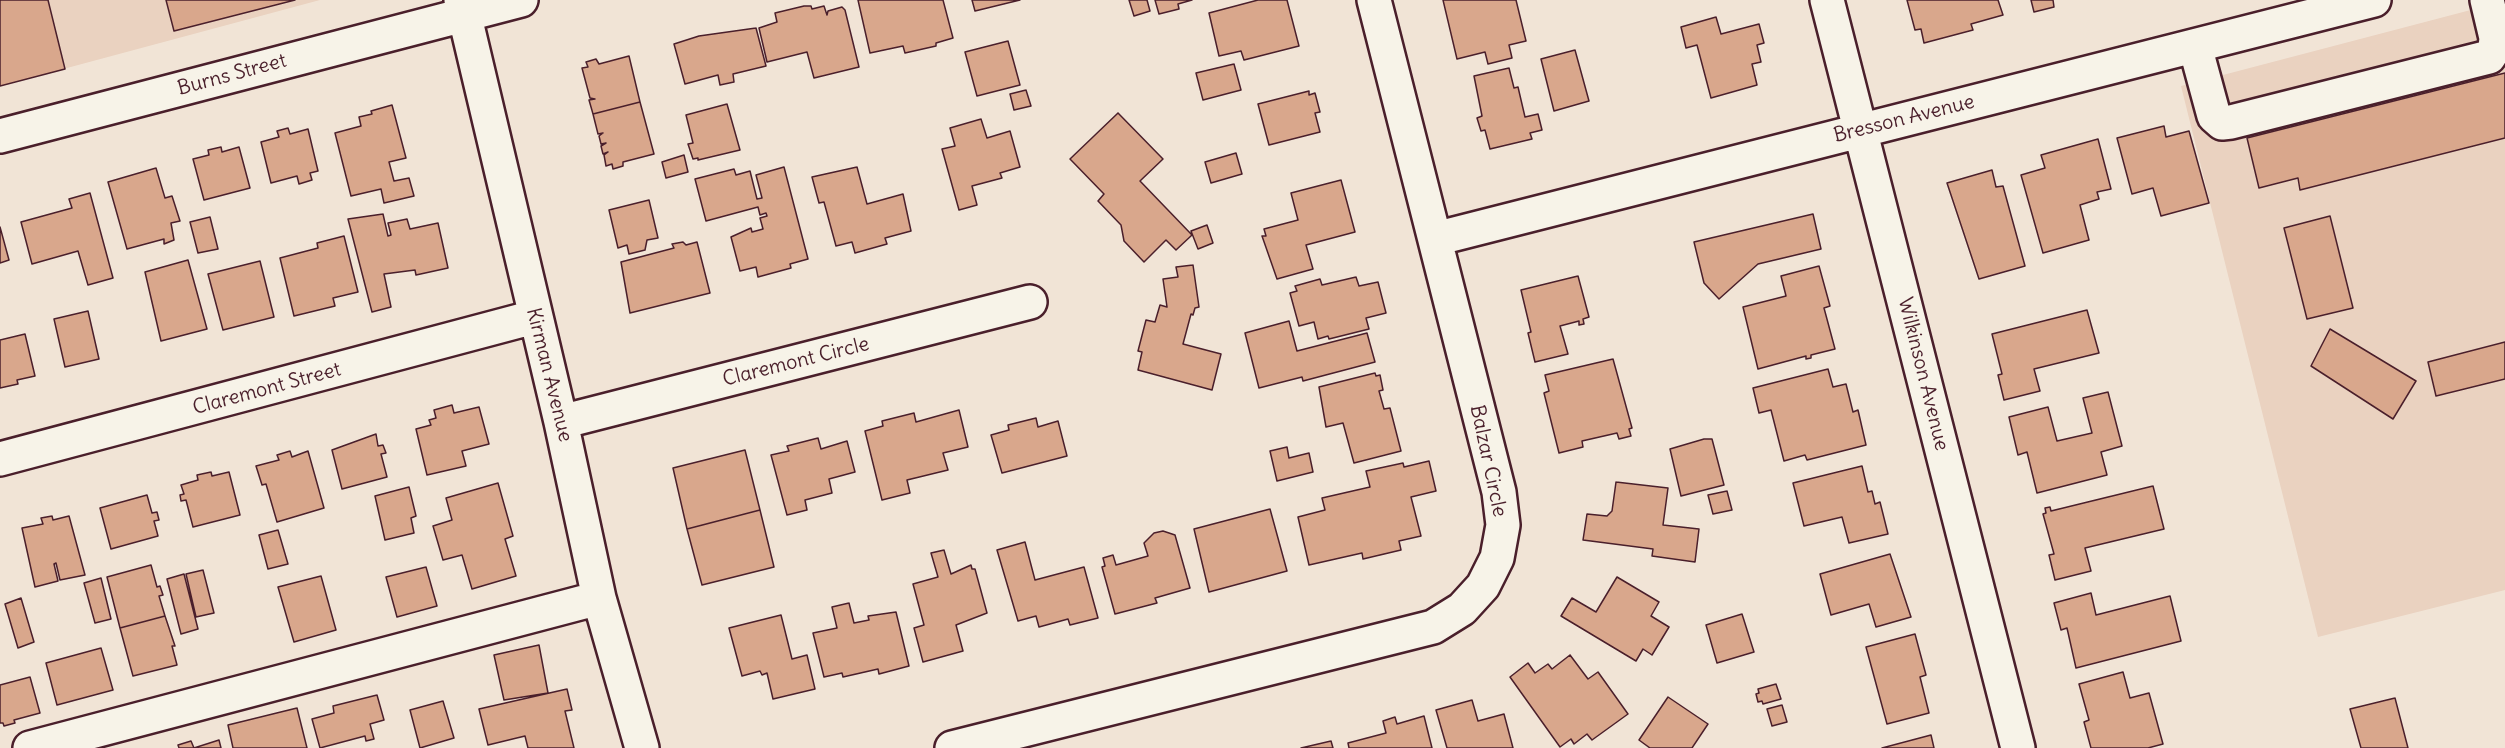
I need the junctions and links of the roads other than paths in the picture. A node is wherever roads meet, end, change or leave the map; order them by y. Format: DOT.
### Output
graph roads {
  1 [pos="522,0"];
  2 [pos="1374,0"];
  3 [pos="1827,0"];
  4 [pos="2374,0"];
  5 [pos="2487,0"];
  6 [pos="462,7"];
  7 [pos="2282,12"];
  8 [pos="2195,46"];
  9 [pos="1860,130"];
  10 [pos="0,136"];
  11 [pos="1435,239"];
  12 [pos="1030,302"];
  13 [pos="534,317"];
  14 [pos="561,422"];
  15 [pos="0,459"];
  16 [pos="599,598"];
  17 [pos="30,748"];
  18 [pos="642,748"];
  19 [pos="952,748"];
  20 [pos="2018,748"];
  1 -- 6 [label="street"];
  2 -- 11 [label="street, Balzar Circle"];
  3 -- 9 [label="street, Wilkinson Avenue"];
  4 -- 7 [label="street, Bresson Avenue"];
  5 -- 8 [label="street"];
  6 -- 10 [label="street, Burns Street"];
  6 -- 13 [label="street, Kirman Avenue"];
  7 -- 8 [label="street, Bresson Avenue"];
  8 -- 9 [label="street, Bresson Avenue"];
  9 -- 11 [label="street, Bresson Avenue"];
  9 -- 20 [label="street, Wilkinson Avenue"];
  11 -- 19 [label="street, Balzar Circle"];
  12 -- 14 [label="street, Claremont Circle"];
  13 -- 14 [label="street, Kirman Avenue"];
  13 -- 15 [label="street, Claremont Street"];
  14 -- 16 [label="street, Kirman Avenue"];
  16 -- 17 [label="street"];
  16 -- 18 [label="street, Kirman Avenue"];
}
